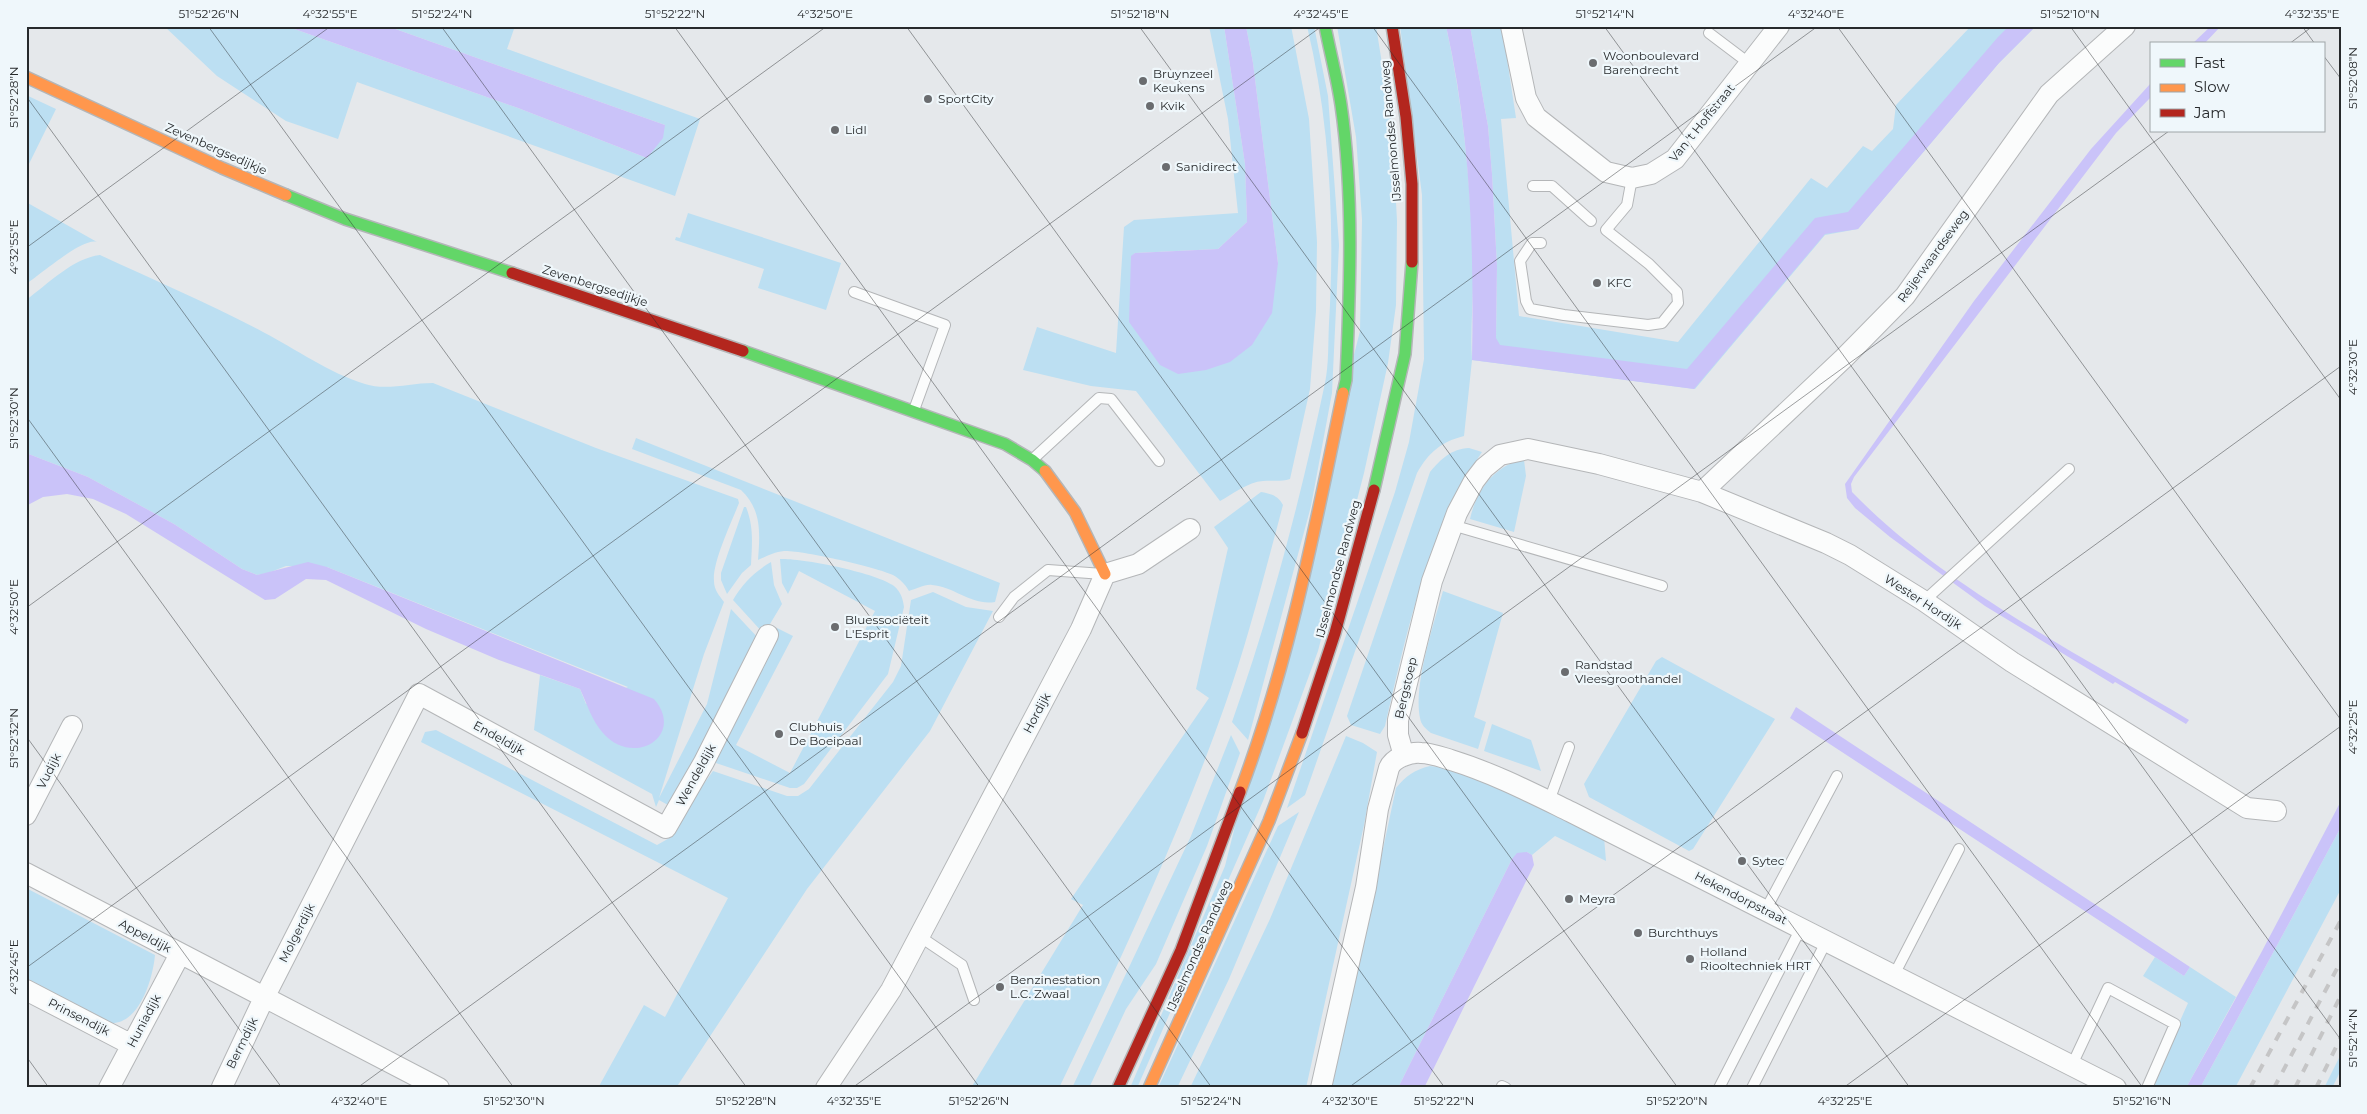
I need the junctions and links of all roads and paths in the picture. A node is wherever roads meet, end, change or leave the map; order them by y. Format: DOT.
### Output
graph roads {
  1 [pos="1325,26"];
  2 [pos="1392,26"];
  3 [pos="1512,26"];
  4 [pos="1779,26"];
  5 [pos="2125,26"];
  6 [pos="1709,33"];
  7 [pos="1750,64"];
  8 [pos="26,76"];
  9 [pos="1632,178"];
  10 [pos="1533,186"];
  11 [pos="1591,221"];
  12 [pos="1541,243"];
  13 [pos="854,292"];
  14 [pos="914,410"];
  15 [pos="1541,451"];
  16 [pos="1032,460"];
  17 [pos="1160,461"];
  18 [pos="2068,469"];
  19 [pos="1702,492"];
  20 [pos="1452,525"];
  21 [pos="1190,530"];
  22 [pos="1105,574"];
  23 [pos="1662,586"];
  24 [pos="1924,602"];
  25 [pos="999,617"];
  26 [pos="768,635"];
  27 [pos="419,694"];
  28 [pos="72,726"];
  29 [pos="1569,747"];
  30 [pos="1404,756"];
  31 [pos="1837,776"];
  32 [pos="580,782"];
  33 [pos="1549,801"];
  34 [pos="2276,811"];
  35 [pos="26,815"];
  36 [pos="1959,849"];
  37 [pos="26,873"];
  38 [pos="1765,910"];
  39 [pos="1801,928"];
  40 [pos="919,936"];
  41 [pos="1827,940"];
  42 [pos="180,954"];
  43 [pos="1894,975"];
  44 [pos="26,990"];
  45 [pos="264,998"];
  46 [pos="974,1000"];
  47 [pos="132,1045"];
  48 [pos="2072,1065"];
  49 [pos="2113,1087"];
  50 [pos="109,1088"];
  51 [pos="223,1088"];
  52 [pos="439,1088"];
  53 [pos="826,1088"];
  54 [pos="1118,1088"];
  55 [pos="1149,1088"];
  56 [pos="1322,1088"];
  57 [pos="1718,1088"];
  58 [pos="1752,1088"];
  59 [pos="2147,1088"];
  1 -- 54 [label="main road, IJsselmondse Randweg"];
  2 -- 55 [label="main road, IJsselmondse Randweg"];
  3 -- 9 [label="street, Van 't Hoffstraat"];
  4 -- 7 [label="street, Van 't Hoffstraat"];
  5 -- 19 [label="street, Reijerwaardseweg"];
  6 -- 7 [label="lane"];
  7 -- 9 [label="street, Van 't Hoffstraat"];
  8 -- 14 [label="main road, Zevenbergsedijkje"];
  9 -- 12 [label="lane"];
  10 -- 11 [label="lane"];
  13 -- 14 [label="lane"];
  14 -- 16 [label="main road, Zevenbergsedijkje"];
  15 -- 19 [label="street, Wester Hordijk"];
  15 -- 20 [label="street, Bergstoep"];
  16 -- 17 [label="lane"];
  16 -- 22 [label="main road, Zevenbergsedijkje"];
  18 -- 24 [label="lane"];
  19 -- 24 [label="street, Wester Hordijk"];
  20 -- 23 [label="lane"];
  20 -- 30 [label="street, Bergstoep"];
  21 -- 22 [label="street"];
  22 -- 25 [label="lane"];
  22 -- 40 [label="street, Hordijk"];
  24 -- 34 [label="street, Wester Hordijk"];
  26 -- 32 [label="street, Wendeldijk"];
  27 -- 32 [label="street, Endeldijk"];
  27 -- 45 [label="street, Molgerdijk"];
  28 -- 35 [label="street, Vudijk"];
  29 -- 33 [label="lane"];
  30 -- 33 [label="street, Hekendorpstraat"];
  30 -- 56 [label="street"];
  31 -- 38 [label="lane"];
  33 -- 38 [label="street, Hekendorpstraat"];
  36 -- 43 [label="lane"];
  37 -- 42 [label="street, Appeldijk"];
  38 -- 39 [label="street, Hekendorpstraat"];
  39 -- 41 [label="street, Hekendorpstraat"];
  39 -- 57 [label="lane"];
  40 -- 46 [label="lane"];
  40 -- 53 [label="street, Hordijk"];
  41 -- 43 [label="street, Hekendorpstraat"];
  41 -- 58 [label="lane"];
  42 -- 45 [label="street, Appeldijk"];
  42 -- 47 [label="street, Huniadijk"];
  43 -- 48 [label="street, Hekendorpstraat"];
  44 -- 47 [label="street, Prinsendijk"];
  45 -- 51 [label="street, Bermdijk"];
  45 -- 52 [label="street"];
  47 -- 50 [label="street, Huniadijk"];
  48 -- 49 [label="street, Hekendorpstraat"];
  48 -- 59 [label="lane"];
}
